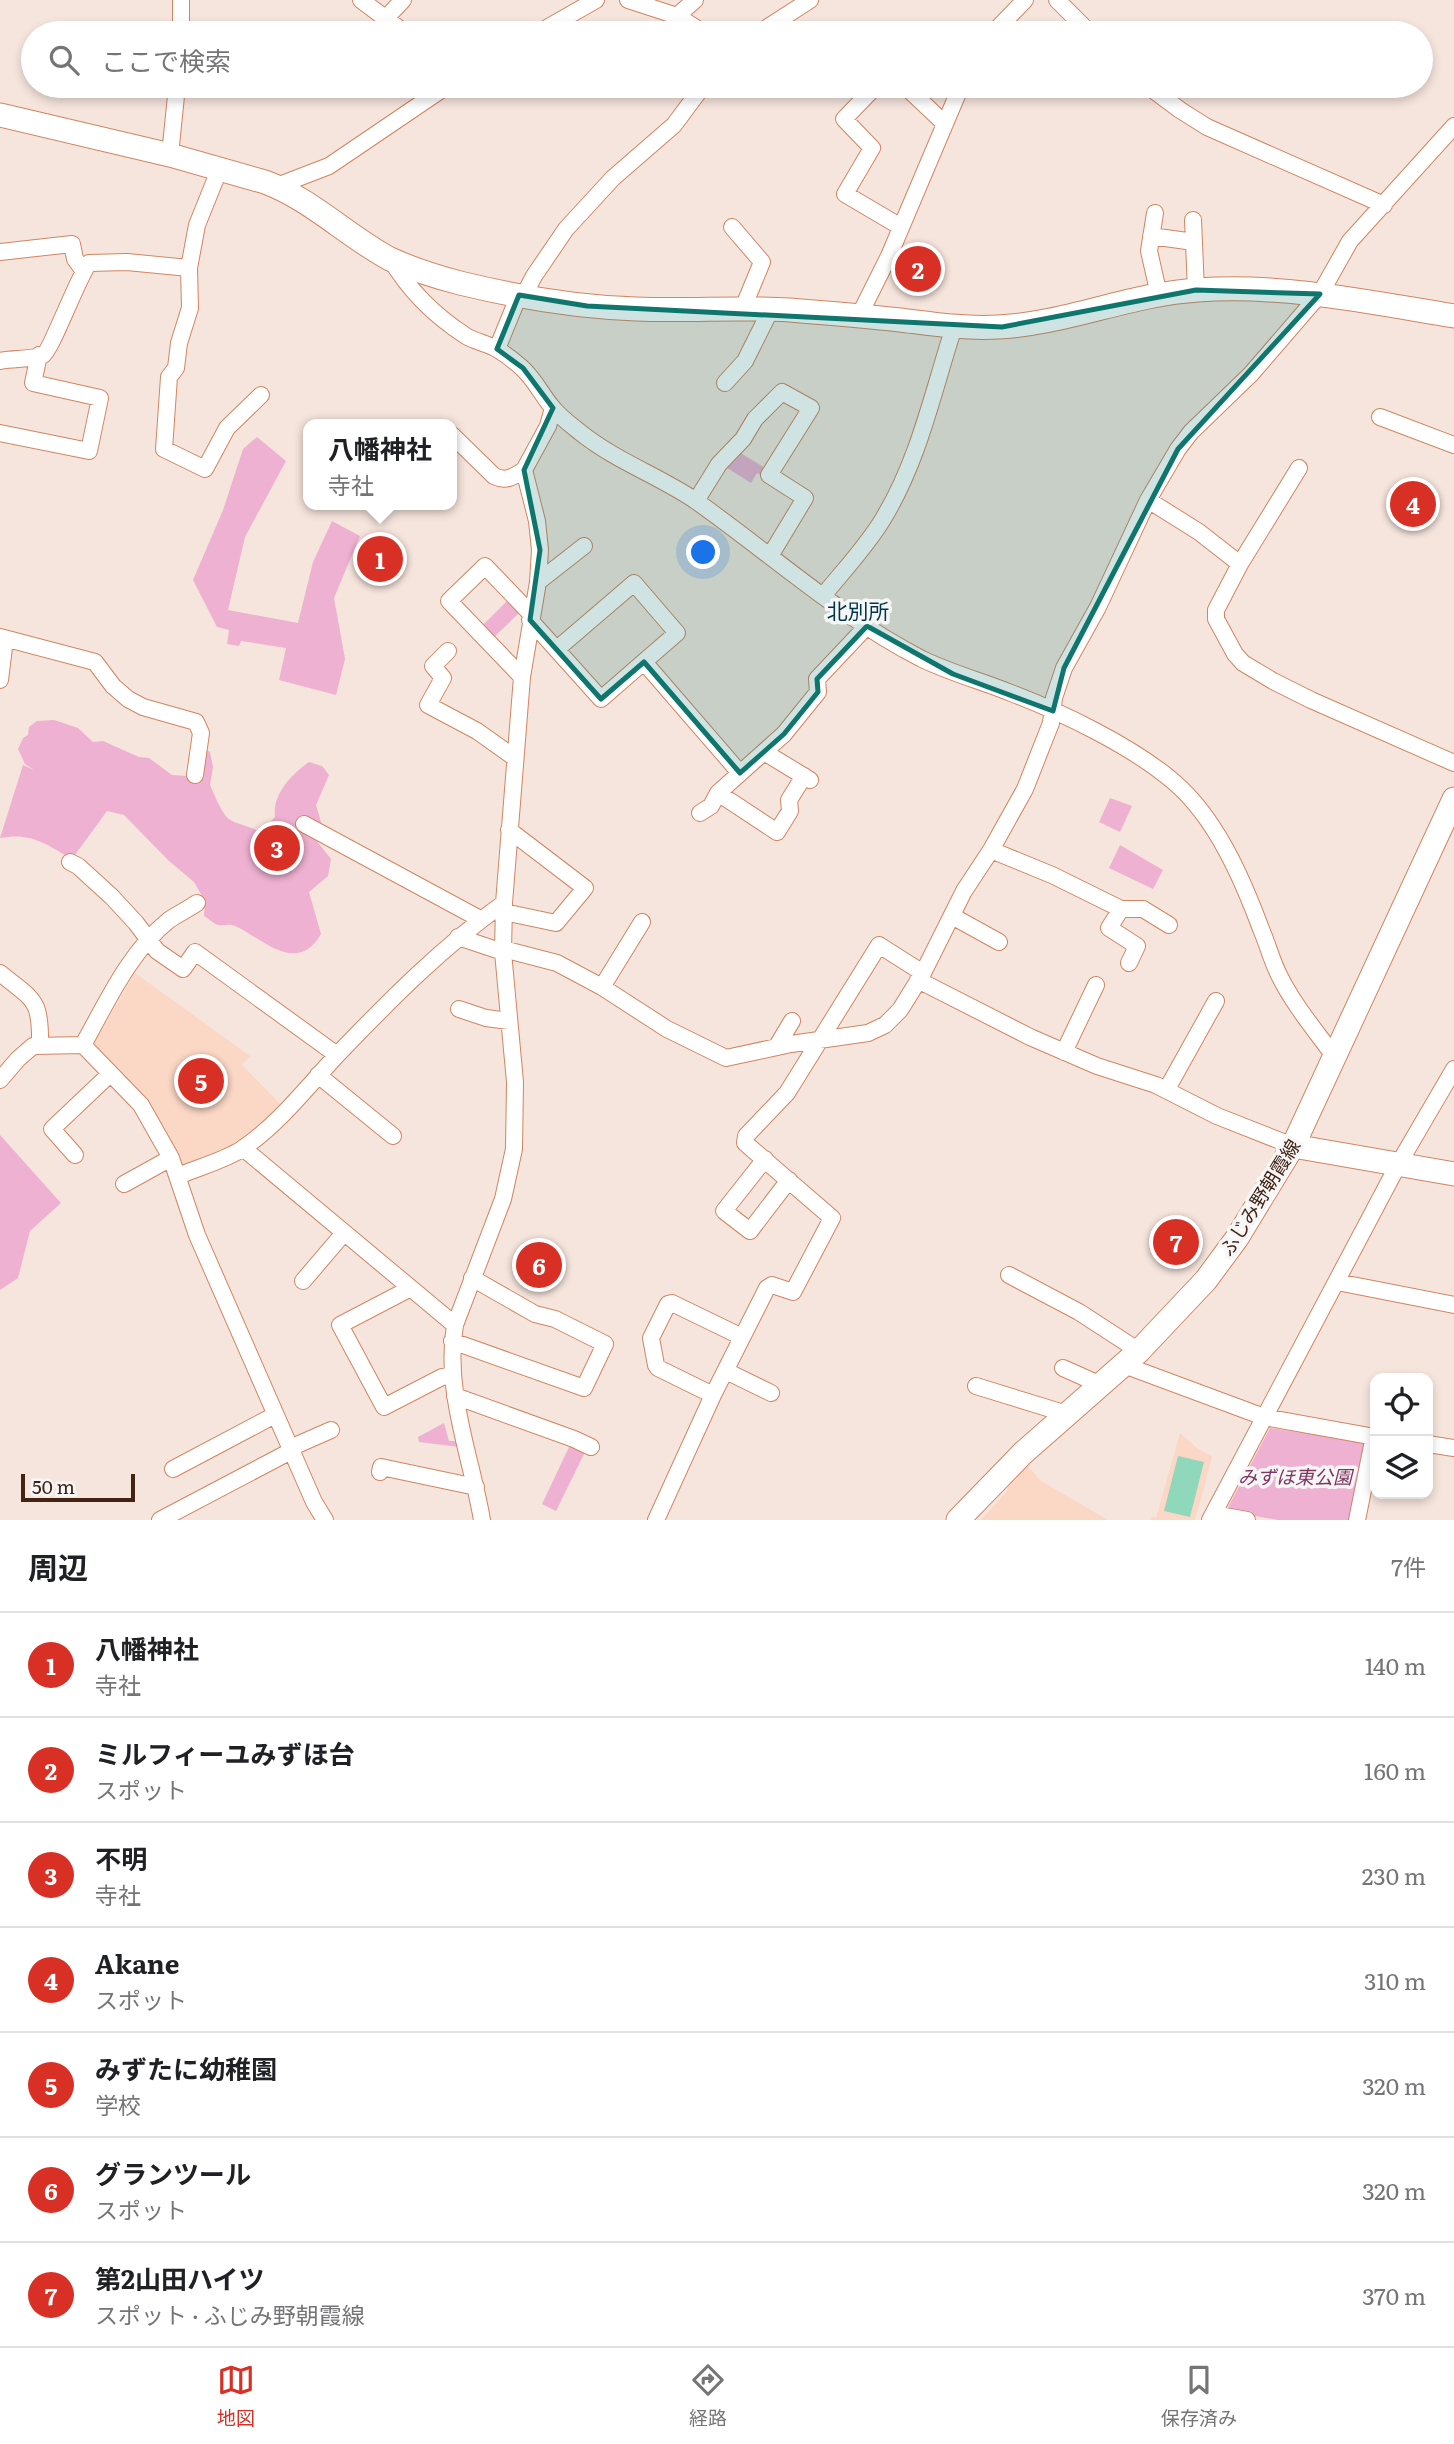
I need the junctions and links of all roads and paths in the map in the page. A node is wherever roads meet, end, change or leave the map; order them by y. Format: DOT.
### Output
graph roads {
  1 [pos="181,0"];
  2 [pos="361,0"];
  3 [pos="403,0"];
  4 [pos="596,0"];
  5 [pos="628,0"];
  6 [pos="695,0"];
  7 [pos="810,0"];
  8 [pos="1025,0"];
  9 [pos="1057,0"];
  10 [pos="677,16"];
  11 [pos="386,18"];
  12 [pos="181,21"];
  13 [pos="390,21"];
  14 [pos="559,21"];
  15 [pos="685,21"];
  16 [pos="778,21"];
  17 [pos="1005,21"];
  18 [pos="1078,21"];
  19 [pos="176,98"];
  20 [pos="427,98"];
  21 [pos="694,98"];
  22 [pos="864,98"];
  23 [pos="918,98"];
  24 [pos="956,98"];
  25 [pos="1164,98"];
  26 [pos="0,115"];
  27 [pos="945,124"];
  28 [pos="1454,126"];
  29 [pos="170,155"];
  30 [pos="220,169"];
  31 [pos="277,186"];
  32 [pos="1384,205"];
  33 [pos="1155,213"];
  34 [pos="1193,220"];
  35 [pos="901,227"];
  36 [pos="732,228"];
  37 [pos="1151,236"];
  38 [pos="1194,242"];
  39 [pos="0,252"];
  40 [pos="390,258"];
  41 [pos="189,268"];
  42 [pos="83,270"];
  43 [pos="1196,290"];
  44 [pos="1320,294"];
  45 [pos="522,295"];
  46 [pos="1159,295"];
  47 [pos="743,307"];
  48 [pos="771,309"];
  49 [pos="859,316"];
  50 [pos="1454,316"];
  51 [pos="954,327"];
  52 [pos="497,349"];
  53 [pos="39,355"];
  54 [pos="0,361"];
  55 [pos="725,383"];
  56 [pos="261,395"];
  57 [pos="553,408"];
  58 [pos="1380,417"];
  59 [pos="0,433"];
  60 [pos="457,440"];
  61 [pos="1454,445"];
  62 [pos="1299,468"];
  63 [pos="524,470"];
  64 [pos="1148,500"];
  65 [pos="696,501"];
  66 [pos="584,546"];
  67 [pos="770,556"];
  68 [pos="1240,564"];
  69 [pos="538,582"];
  70 [pos="824,596"];
  71 [pos="531,617"];
  72 [pos="867,626"];
  73 [pos="3,638"];
  74 [pos="557,649"];
  75 [pos="448,651"];
  76 [pos="644,662"];
  77 [pos="522,677"];
  78 [pos="0,680"];
  79 [pos="1053,711"];
  80 [pos="764,752"];
  81 [pos="514,758"];
  82 [pos="1454,763"];
  83 [pos="740,773"];
  84 [pos="195,775"];
  85 [pos="718,793"];
  86 [pos="1454,799"];
  87 [pos="700,813"];
  88 [pos="304,824"];
  89 [pos="1448,829"];
  90 [pos="509,830"];
  91 [pos="991,850"];
  92 [pos="70,862"];
  93 [pos="197,903"];
  94 [pos="504,907"];
  95 [pos="1121,909"];
  96 [pos="952,916"];
  97 [pos="480,919"];
  98 [pos="642,922"];
  99 [pos="1169,925"];
  100 [pos="458,937"];
  101 [pos="148,940"];
  102 [pos="999,942"];
  103 [pos="503,951"];
  104 [pos="1129,963"];
  105 [pos="0,972"];
  106 [pos="921,977"];
  107 [pos="1096,985"];
  108 [pos="602,987"];
  109 [pos="1216,1001"];
  110 [pos="459,1009"];
  111 [pos="509,1021"];
  112 [pos="792,1021"];
  113 [pos="822,1038"];
  114 [pos="83,1045"];
  115 [pos="40,1046"];
  116 [pos="778,1046"];
  117 [pos="1064,1052"];
  118 [pos="337,1055"];
  119 [pos="1334,1056"];
  120 [pos="1454,1069"];
  121 [pos="110,1074"];
  122 [pos="318,1075"];
  123 [pos="0,1080"];
  124 [pos="1167,1089"];
  125 [pos="393,1136"];
  126 [pos="1293,1146"];
  127 [pos="243,1148"];
  128 [pos="75,1155"];
  129 [pos="171,1158"];
  130 [pos="765,1159"];
  131 [pos="1398,1165"];
  132 [pos="1454,1174"];
  133 [pos="178,1175"];
  134 [pos="789,1180"];
  135 [pos="124,1184"];
  136 [pos="344,1233"];
  137 [pos="1009,1275"];
  138 [pos="472,1278"];
  139 [pos="303,1281"];
  140 [pos="1337,1282"];
  141 [pos="409,1289"];
  142 [pos="1454,1305"];
  143 [pos="454,1333"];
  144 [pos="742,1337"];
  145 [pos="1132,1358"];
  146 [pos="1063,1368"];
  147 [pos="726,1371"];
  148 [pos="452,1375"];
  149 [pos="1101,1385"];
  150 [pos="976,1387"];
  151 [pos="771,1393"];
  152 [pos="713,1395"];
  153 [pos="455,1396"];
  154 [pos="1067,1414"];
  155 [pos="275,1415"];
  156 [pos="1264,1417"];
  157 [pos="331,1430"];
  158 [pos="1370,1435"];
  159 [pos="1433,1445"];
  160 [pos="591,1447"];
  161 [pos="1454,1448"];
  162 [pos="290,1449"];
  163 [pos="1370,1459"];
  164 [pos="173,1469"];
  165 [pos="380,1472"];
  166 [pos="476,1487"];
  167 [pos="1212,1517"];
  168 [pos="160,1520"];
  169 [pos="325,1520"];
  170 [pos="482,1520"];
  171 [pos="656,1520"];
  172 [pos="958,1520"];
  173 [pos="1247,1520"];
  174 [pos="1357,1520"];
  1 -- 12 [label="street"];
  2 -- 11 [label="street"];
  3 -- 11 [label="street"];
  4 -- 14 [label="street"];
  5 -- 10 [label="street"];
  6 -- 10 [label="street"];
  7 -- 16 [label="street"];
  8 -- 17 [label="street"];
  9 -- 18 [label="street"];
  10 -- 15 [label="street"];
  11 -- 13 [label="street"];
  19 -- 29 [label="street"];
  20 -- 31 [label="street"];
  21 -- 45 [label="street"];
  22 -- 35 [label="street"];
  23 -- 27 [label="street"];
  24 -- 27 [label="street"];
  25 -- 32 [label="street"];
  26 -- 29 [label="street"];
  27 -- 35 [label="street"];
  28 -- 32 [label="street"];
  29 -- 30 [label="street"];
  30 -- 31 [label="street"];
  30 -- 41 [label="street"];
  31 -- 40 [label="street"];
  32 -- 44 [label="street"];
  33 -- 37 [label="street"];
  34 -- 38 [label="street"];
  35 -- 49 [label="street"];
  36 -- 47 [label="street"];
  37 -- 38 [label="street"];
  37 -- 46 [label="street"];
  38 -- 43 [label="street"];
  39 -- 42 [label="street"];
  40 -- 45 [label="street"];
  40 -- 52 [label="street"];
  41 -- 42 [label="street"];
  41 -- 56 [label="street"];
  42 -- 53 [label="street"];
  43 -- 44 [label="street"];
  43 -- 46 [label="street"];
  44 -- 50 [label="street"];
  44 -- 64 [label="street"];
  45 -- 47 [label="street"];
  45 -- 52 [label="street"];
  46 -- 51 [label="street"];
  47 -- 48 [label="street"];
  48 -- 49 [label="street"];
  48 -- 55 [label="street"];
  49 -- 51 [label="street"];
  51 -- 70 [label="street"];
  52 -- 57 [label="street"];
  53 -- 54 [label="street"];
  53 -- 59 [label="street"];
  57 -- 63 [label="street"];
  57 -- 65 [label="street"];
  58 -- 61 [label="street"];
  60 -- 63 [label="street"];
  62 -- 68 [label="street"];
  63 -- 69 [label="street"];
  64 -- 68 [label="street"];
  64 -- 79 [label="street"];
  65 -- 67 [label="street"];
  65 -- 67 [label="street"];
  66 -- 69 [label="street"];
  67 -- 70 [label="street"];
  68 -- 82 [label="street"];
  69 -- 71 [label="street"];
  70 -- 72 [label="street"];
  71 -- 74 [label="street"];
  71 -- 77 [label="street"];
  71 -- 77 [label="street"];
  72 -- 79 [label="street"];
  72 -- 80 [label="street"];
  73 -- 78 [label="street"];
  73 -- 84 [label="street"];
  74 -- 76 [label="street"];
  74 -- 76 [label="street"];
  75 -- 81 [label="street"];
  76 -- 83 [label="street"];
  77 -- 81 [label="street"];
  79 -- 91 [label="street"];
  79 -- 119 [label="street"];
  80 -- 83 [label="street"];
  80 -- 85 [label="street"];
  81 -- 90 [label="street"];
  83 -- 85 [label="street"];
  85 -- 87 [label="street"];
  86 -- 89 [label="street, ふじみ野朝霞線"];
  88 -- 97 [label="street"];
  89 -- 119 [label="street, ふじみ野朝霞線"];
  90 -- 94 [label="street"];
  90 -- 94 [label="street"];
  91 -- 95 [label="street"];
  91 -- 96 [label="street"];
  92 -- 101 [label="street"];
  93 -- 101 [label="street"];
  94 -- 97 [label="street"];
  94 -- 103 [label="street"];
  95 -- 99 [label="street"];
  95 -- 104 [label="street"];
  96 -- 102 [label="street"];
  96 -- 106 [label="street"];
  97 -- 100 [label="street"];
  98 -- 108 [label="street"];
  100 -- 103 [label="street"];
  100 -- 118 [label="street"];
  101 -- 114 [label="street"];
  101 -- 118 [label="street"];
  103 -- 108 [label="street"];
  103 -- 111 [label="street"];
  105 -- 115 [label="street"];
  106 -- 113 [label="street"];
  106 -- 113 [label="street"];
  106 -- 117 [label="street"];
  107 -- 117 [label="street"];
  108 -- 116 [label="street"];
  109 -- 124 [label="street"];
  110 -- 111 [label="street"];
  111 -- 138 [label="street"];
  112 -- 116 [label="street"];
  113 -- 116 [label="street"];
  113 -- 130 [label="street"];
  114 -- 115 [label="street"];
  114 -- 121 [label="street"];
  115 -- 123 [label="street"];
  117 -- 124 [label="street"];
  118 -- 122 [label="street"];
  119 -- 126 [label="street, ふじみ野朝霞線"];
  120 -- 131 [label="street"];
  121 -- 128 [label="street"];
  121 -- 129 [label="street"];
  122 -- 125 [label="street"];
  122 -- 127 [label="street"];
  124 -- 126 [label="street"];
  126 -- 131 [label="street"];
  126 -- 145 [label="street, ふじみ野朝霞線"];
  127 -- 133 [label="street"];
  127 -- 136 [label="street"];
  129 -- 133 [label="street"];
  129 -- 135 [label="street"];
  130 -- 134 [label="street"];
  130 -- 134 [label="street"];
  131 -- 132 [label="street"];
  131 -- 140 [label="street"];
  133 -- 155 [label="street"];
  134 -- 144 [label="street"];
  136 -- 139 [label="street"];
  136 -- 141 [label="street"];
  137 -- 145 [label="street"];
  138 -- 143 [label="street"];
  138 -- 143 [label="street"];
  140 -- 142 [label="street"];
  140 -- 156 [label="street"];
  141 -- 143 [label="street"];
  141 -- 148 [label="street"];
  143 -- 148 [label="street"];
  144 -- 147 [label="street"];
  144 -- 152 [label="street"];
  145 -- 149 [label="street, ふじみ野朝霞線"];
  145 -- 156 [label="street"];
  146 -- 149 [label="street"];
  147 -- 151 [label="street"];
  147 -- 152 [label="street"];
  148 -- 153 [label="street"];
  149 -- 154 [label="street, ふじみ野朝霞線"];
  150 -- 154 [label="street"];
  152 -- 171 [label="street"];
  153 -- 160 [label="street"];
  153 -- 166 [label="street"];
  154 -- 172 [label="street, ふじみ野朝霞線"];
  155 -- 162 [label="street"];
  155 -- 164 [label="street"];
  156 -- 158 [label="street"];
  156 -- 167 [label="street"];
  157 -- 162 [label="street"];
  159 -- 161 [label="street"];
  162 -- 168 [label="street"];
  162 -- 169 [label="street"];
  163 -- 174 [label="street"];
  165 -- 166 [label="street"];
  166 -- 170 [label="street"];
  167 -- 173 [label="street"];
}
